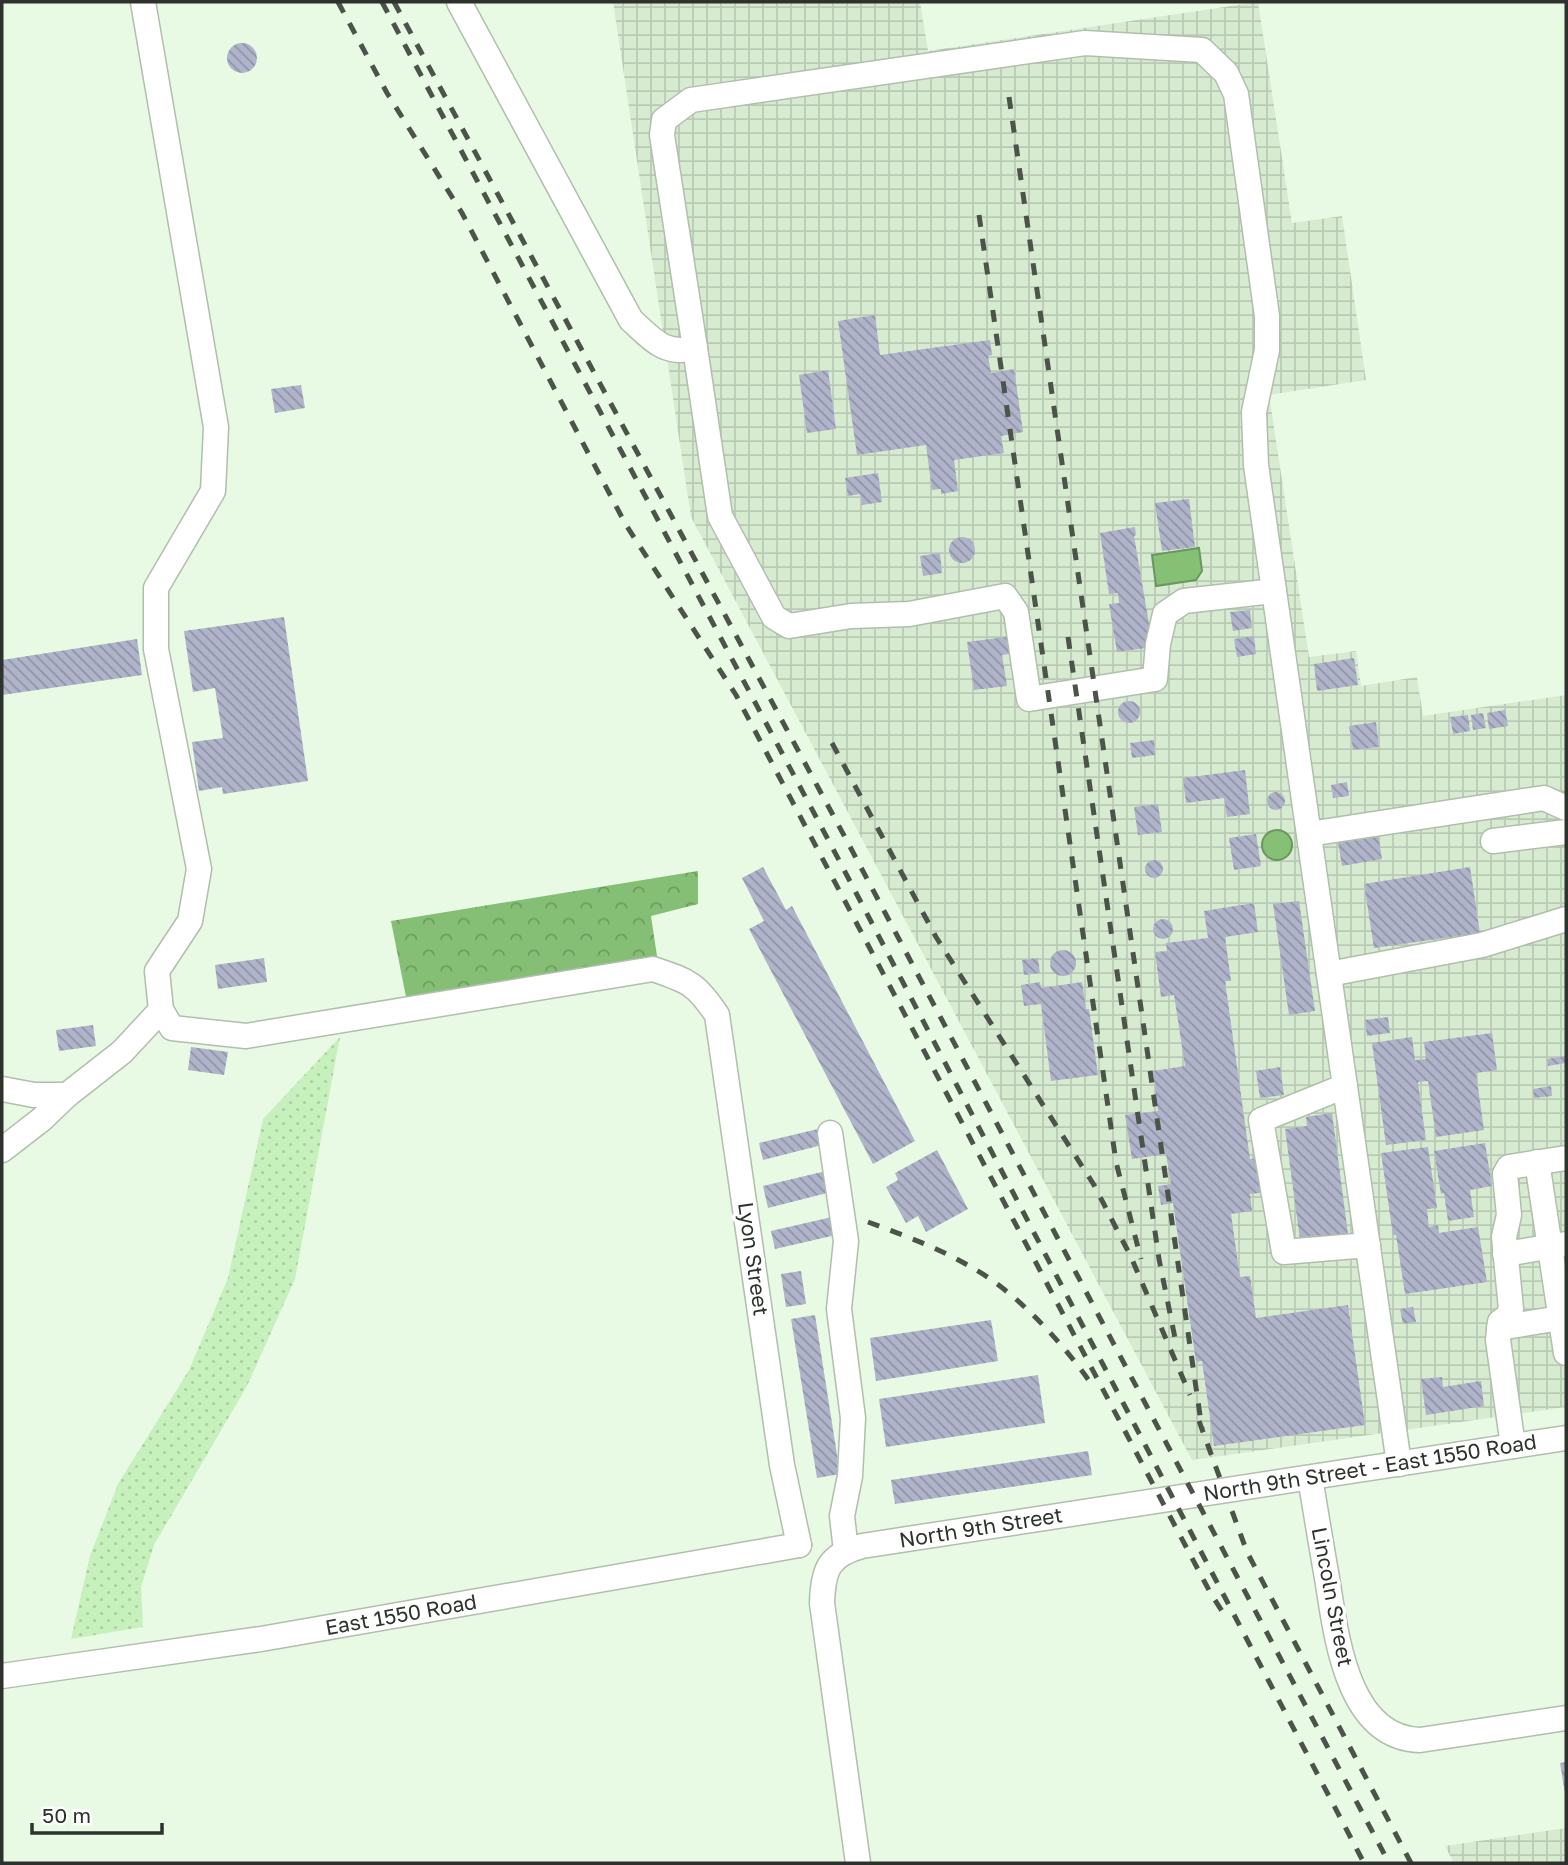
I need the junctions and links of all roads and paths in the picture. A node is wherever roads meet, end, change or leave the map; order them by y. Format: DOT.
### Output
graph roads {
  1 [pos="143,2"];
  2 [pos="459,2"];
  3 [pos="695,348"];
  4 [pos="1274,591"];
  5 [pos="1566,808"];
  6 [pos="1566,832"];
  7 [pos="1309,834"];
  8 [pos="1493,841"];
  9 [pos="1566,919"];
  10 [pos="1329,974"];
  11 [pos="160,1010"];
  12 [pos="1345,1086"];
  13 [pos="2,1089"];
  14 [pos="67,1095"];
  15 [pos="830,1133"];
  16 [pos="2,1150"];
  17 [pos="1566,1158"];
  18 [pos="1537,1162"];
  19 [pos="1368,1245"];
  20 [pos="1558,1246"];
  21 [pos="1505,1254"];
  22 [pos="1560,1318"];
  23 [pos="1499,1328"];
  24 [pos="1566,1353"];
  25 [pos="1566,1438"];
  26 [pos="1513,1446"];
  27 [pos="1399,1464"];
  28 [pos="1310,1478"];
  29 [pos="1173,1499"];
  30 [pos="799,1545"];
  31 [pos="838,1557"];
  32 [pos="2,1676"];
  33 [pos="1566,1718"];
  34 [pos="858,1863"];
  1 -- 11 [label="street"];
  2 -- 3 [label="street"];
  3 -- 4 [label="street"];
  3 -- 4 [label="street"];
  4 -- 7 [label="street"];
  5 -- 7 [label="street"];
  6 -- 8 [label="street"];
  7 -- 10 [label="street"];
  9 -- 10 [label="street"];
  10 -- 12 [label="street"];
  11 -- 14 [label="street"];
  11 -- 30 [label="street, Lyon Street"];
  12 -- 19 [label="street"];
  12 -- 19 [label="street"];
  13 -- 14 [label="street"];
  14 -- 16 [label="street"];
  15 -- 31 [label="street"];
  17 -- 18 [label="street"];
  18 -- 20 [label="street"];
  18 -- 21 [label="street"];
  19 -- 27 [label="street"];
  20 -- 21 [label="street"];
  20 -- 22 [label="street"];
  21 -- 23 [label="street"];
  22 -- 23 [label="street"];
  22 -- 24 [label="street"];
  23 -- 26 [label="street"];
  25 -- 26 [label="street, North 9th Street - East 1550 Road"];
  26 -- 27 [label="street, North 9th Street - East 1550 Road"];
  27 -- 28 [label="street, North 9th Street - East 1550 Road"];
  28 -- 29 [label="street, North 9th Street - East 1550 Road"];
  28 -- 33 [label="street, Lincoln Street"];
  29 -- 31 [label="street, North 9th Street"];
  30 -- 31 [label="street"];
  30 -- 32 [label="street, East 1550 Road"];
  31 -- 34 [label="street"];
}
